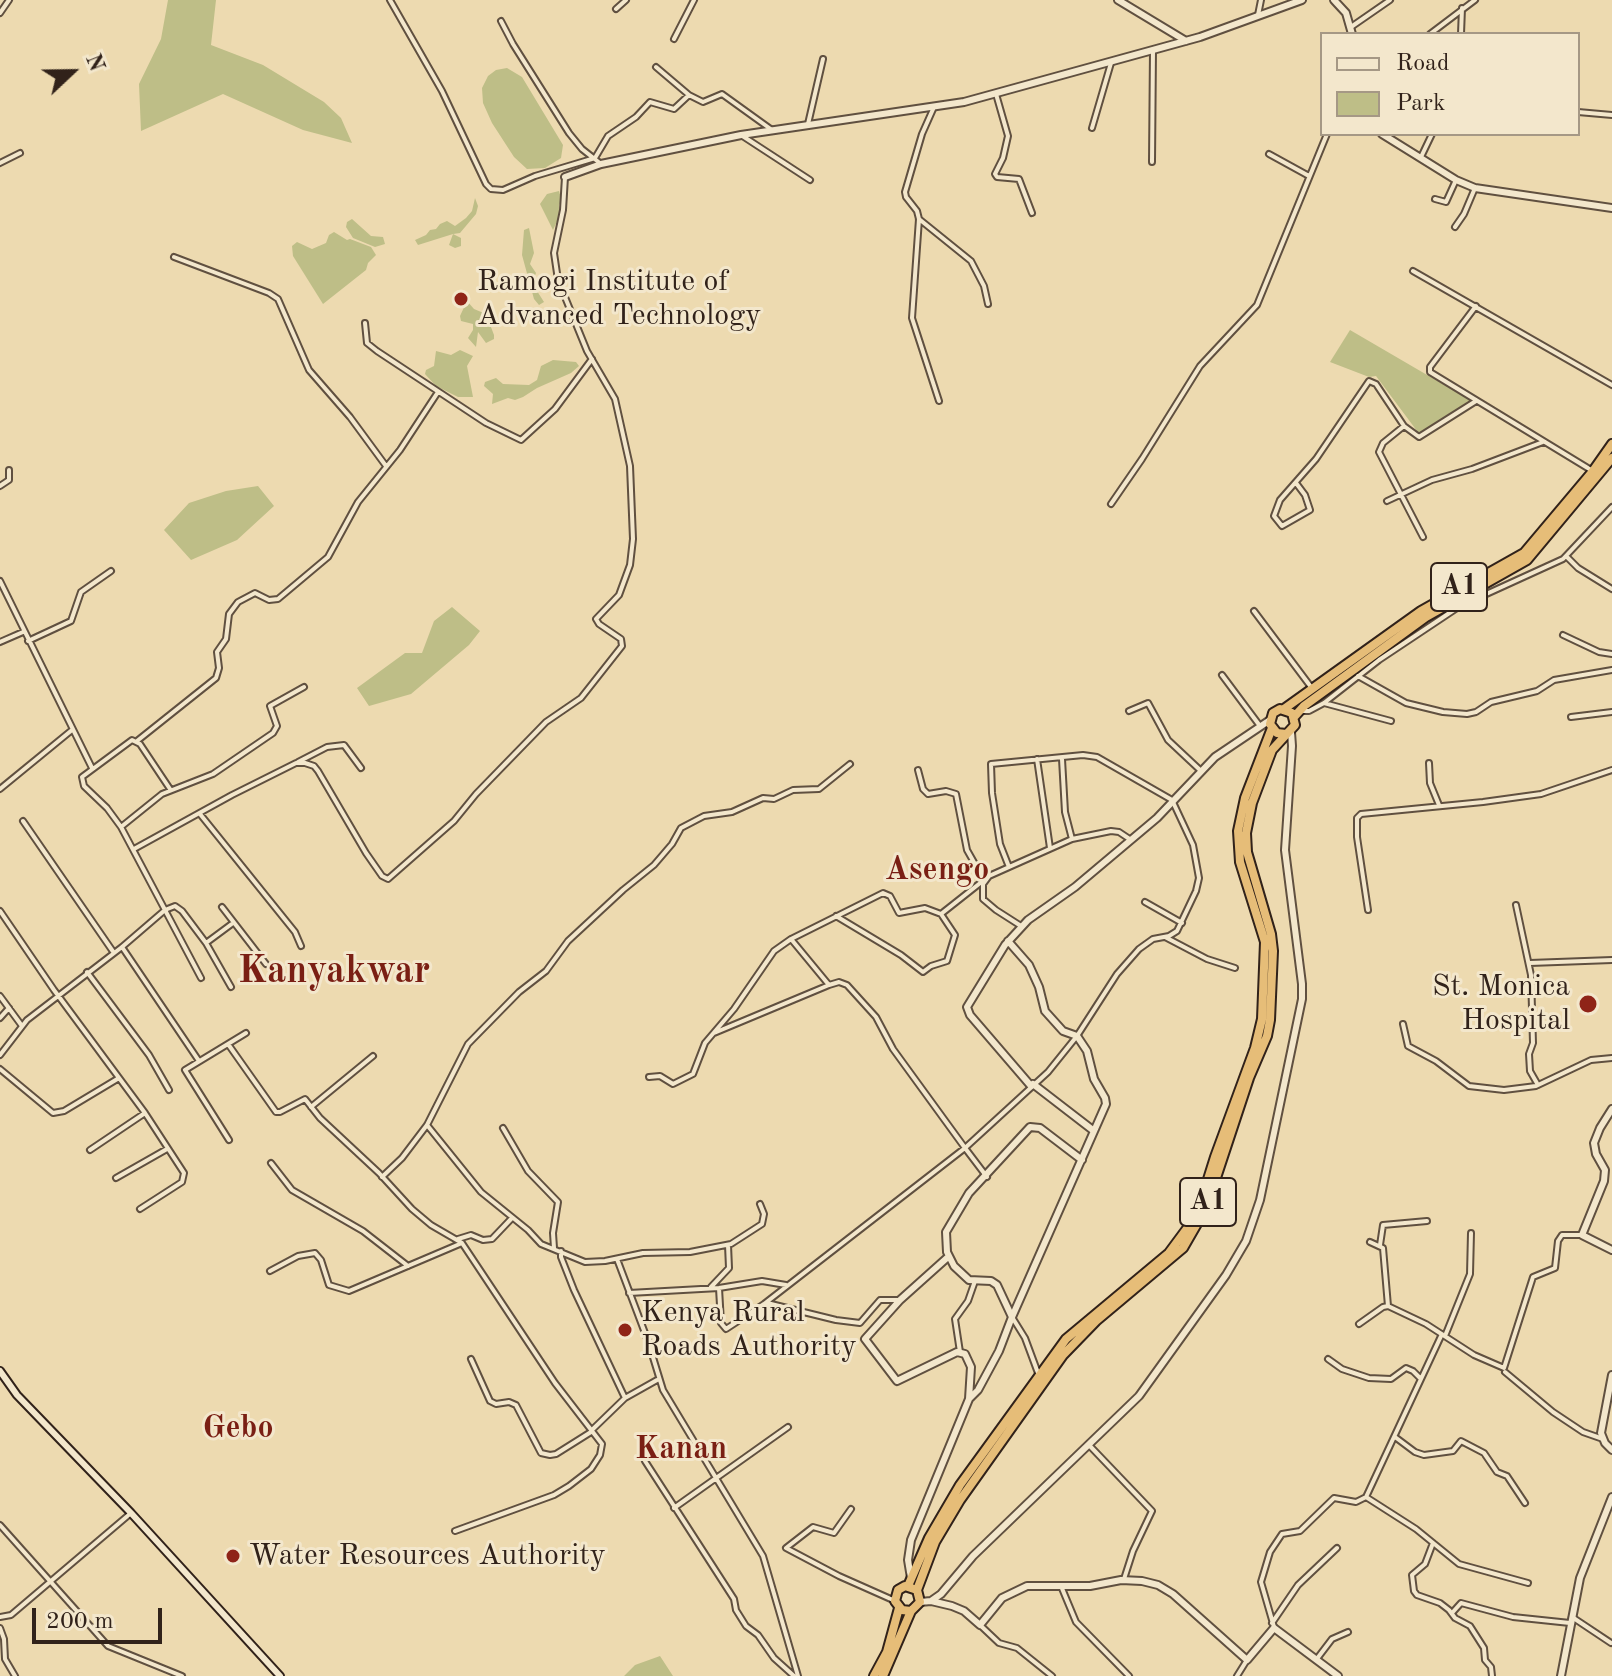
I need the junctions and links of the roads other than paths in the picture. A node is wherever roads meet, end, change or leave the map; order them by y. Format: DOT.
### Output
graph roads {
  1 [pos="9,0"];
  2 [pos="390,0"];
  3 [pos="626,0"];
  4 [pos="694,0"];
  5 [pos="1118,0"];
  6 [pos="1261,0"];
  7 [pos="1302,0"];
  8 [pos="1334,0"];
  9 [pos="1390,0"];
  10 [pos="1475,0"];
  11 [pos="1462,8"];
  12 [pos="616,9"];
  13 [pos="0,13"];
  14 [pos="1258,15"];
  15 [pos="501,21"];
  16 [pos="1352,31"];
  17 [pos="1432,32"];
  18 [pos="1461,32"];
  19 [pos="674,39"];
  20 [pos="1186,41"];
  21 [pos="1153,50"];
  22 [pos="823,59"];
  23 [pos="1111,63"];
  24 [pos="656,67"];
  25 [pos="996,94"];
  26 [pos="689,95"];
  27 [pos="934,107"];
  28 [pos="1580,112"];
  29 [pos="1612,115"];
  30 [pos="808,124"];
  31 [pos="1092,128"];
  32 [pos="772,130"];
  33 [pos="741,135"];
  34 [pos="1326,136"];
  35 [pos="1385,136"];
  36 [pos="1431,136"];
  37 [pos="20,153"];
  38 [pos="1269,154"];
  39 [pos="1420,159"];
  40 [pos="598,161"];
  41 [pos="1152,162"];
  42 [pos="0,163"];
  43 [pos="1309,176"];
  44 [pos="565,177"];
  45 [pos="810,180"];
  46 [pos="1456,180"];
  47 [pos="1475,188"];
  48 [pos="1435,199"];
  49 [pos="1612,208"];
  50 [pos="1032,213"];
  51 [pos="919,219"];
  52 [pos="1455,227"];
  53 [pos="174,257"];
  54 [pos="1413,271"];
  55 [pos="988,304"];
  56 [pos="1476,306"];
  57 [pos="365,323"];
  58 [pos="592,359"];
  59 [pos="1612,385"];
  60 [pos="438,392"];
  61 [pos="939,401"];
  62 [pos="1476,401"];
  63 [pos="1404,426"];
  64 [pos="1543,442"];
  65 [pos="1612,444"];
  66 [pos="1612,458"];
  67 [pos="386,466"];
  68 [pos="9,470"];
  69 [pos="1593,471"];
  70 [pos="1296,483"];
  71 [pos="0,486"];
  72 [pos="1402,495"];
  73 [pos="1387,501"];
  74 [pos="1111,504"];
  75 [pos="1612,507"];
  76 [pos="1423,537"];
  77 [pos="1566,556"];
  78 [pos="111,571"];
  79 [pos="0,581"];
  80 [pos="1612,589"];
  81 [pos="1254,611"];
  82 [pos="24,631"];
  83 [pos="1563,635"];
  84 [pos="28,641"];
  85 [pos="0,642"];
  86 [pos="1612,654"];
  87 [pos="1612,670"];
  88 [pos="1222,675"];
  89 [pos="1358,676"];
  90 [pos="304,687"];
  91 [pos="1313,689"];
  92 [pos="1324,703"];
  93 [pos="1284,709"];
  94 [pos="1129,711"];
  95 [pos="1612,712"];
  96 [pos="1296,714"];
  97 [pos="1571,717"];
  98 [pos="1391,721"];
  99 [pos="1271,724"];
  100 [pos="1260,726"];
  101 [pos="72,730"];
  102 [pos="1288,733"];
  103 [pos="137,741"];
  104 [pos="1062,758"];
  105 [pos="1037,759"];
  106 [pos="296,763"];
  107 [pos="1429,763"];
  108 [pos="850,764"];
  109 [pos="92,768"];
  110 [pos="361,768"];
  111 [pos="918,770"];
  112 [pos="1612,770"];
  113 [pos="1202,772"];
  114 [pos="0,789"];
  115 [pos="170,789"];
  116 [pos="1172,800"];
  117 [pos="1439,805"];
  118 [pos="200,814"];
  119 [pos="23,821"];
  120 [pos="121,827"];
  121 [pos="1072,839"];
  122 [pos="1131,840"];
  123 [pos="1050,848"];
  124 [pos="134,849"];
  125 [pos="1009,867"];
  126 [pos="984,880"];
  127 [pos="1145,902"];
  128 [pos="1516,905"];
  129 [pos="222,907"];
  130 [pos="165,910"];
  131 [pos="1368,910"];
  132 [pos="0,911"];
  133 [pos="941,914"];
  134 [pos="836,916"];
  135 [pos="234,923"];
  136 [pos="1182,923"];
  137 [pos="1021,926"];
  138 [pos="1165,937"];
  139 [pos="791,939"];
  140 [pos="1008,941"];
  141 [pos="206,943"];
  142 [pos="301,946"];
  143 [pos="122,947"];
  144 [pos="114,953"];
  145 [pos="1612,960"];
  146 [pos="1530,963"];
  147 [pos="266,964"];
  148 [pos="1235,968"];
  149 [pos="87,972"];
  150 [pos="201,978"];
  151 [pos="829,985"];
  152 [pos="231,987"];
  153 [pos="58,995"];
  154 [pos="0,996"];
  155 [pos="9,1008"];
  156 [pos="0,1018"];
  157 [pos="1403,1024"];
  158 [pos="22,1026"];
  159 [pos="246,1033"];
  160 [pos="714,1033"];
  161 [pos="1077,1036"];
  162 [pos="228,1044"];
  163 [pos="0,1055"];
  164 [pos="373,1056"];
  165 [pos="1612,1058"];
  166 [pos="199,1061"];
  167 [pos="0,1069"];
  168 [pos="649,1077"];
  169 [pos="119,1078"];
  170 [pos="1032,1085"];
  171 [pos="1538,1086"];
  172 [pos="169,1090"];
  173 [pos="311,1107"];
  174 [pos="1612,1109"];
  175 [pos="145,1113"];
  176 [pos="427,1125"];
  177 [pos="503,1128"];
  178 [pos="1094,1131"];
  179 [pos="229,1140"];
  180 [pos="965,1148"];
  181 [pos="167,1149"];
  182 [pos="90,1150"];
  183 [pos="1082,1160"];
  184 [pos="271,1163"];
  185 [pos="382,1177"];
  186 [pos="987,1177"];
  187 [pos="116,1178"];
  188 [pos="760,1204"];
  189 [pos="140,1209"];
  190 [pos="512,1218"];
  191 [pos="1427,1221"];
  192 [pos="1471,1233"];
  193 [pos="1582,1235"];
  194 [pos="460,1241"];
  195 [pos="1370,1242"];
  196 [pos="728,1245"];
  197 [pos="1380,1245"];
  198 [pos="554,1248"];
  199 [pos="1612,1250"];
  200 [pos="561,1251"];
  201 [pos="948,1257"];
  202 [pos="617,1259"];
  203 [pos="408,1267"];
  204 [pos="270,1271"];
  205 [pos="975,1281"];
  206 [pos="786,1286"];
  207 [pos="710,1288"];
  208 [pos="719,1288"];
  209 [pos="629,1293"];
  210 [pos="900,1300"];
  211 [pos="766,1303"];
  212 [pos="1388,1306"];
  213 [pos="1012,1317"];
  214 [pos="1359,1324"];
  215 [pos="1444,1335"];
  216 [pos="960,1352"];
  217 [pos="471,1359"];
  218 [pos="1328,1359"];
  219 [pos="0,1371"];
  220 [pos="1505,1372"];
  221 [pos="1612,1375"];
  222 [pos="1039,1376"];
  223 [pos="1420,1378"];
  224 [pos="658,1380"];
  225 [pos="625,1398"];
  226 [pos="969,1399"];
  227 [pos="788,1427"];
  228 [pos="592,1430"];
  229 [pos="1395,1437"];
  230 [pos="1603,1439"];
  231 [pos="1089,1445"];
  232 [pos="1612,1450"];
  233 [pos="645,1461"];
  234 [pos="717,1479"];
  235 [pos="1366,1497"];
  236 [pos="1612,1497"];
  237 [pos="1525,1503"];
  238 [pos="1610,1505"];
  239 [pos="674,1508"];
  240 [pos="851,1509"];
  241 [pos="131,1513"];
  242 [pos="0,1525"];
  243 [pos="455,1531"];
  244 [pos="1433,1543"];
  245 [pos="1337,1548"];
  246 [pos="1123,1580"];
  247 [pos="50,1582"];
  248 [pos="1528,1583"];
  249 [pos="912,1585"];
  250 [pos="1061,1586"];
  251 [pos="931,1601"];
  252 [pos="920,1602"];
  253 [pos="897,1605"];
  254 [pos="911,1611"];
  255 [pos="1452,1613"];
  256 [pos="0,1617"];
  257 [pos="1571,1620"];
  258 [pos="980,1625"];
  259 [pos="1273,1625"];
  260 [pos="0,1628"];
  261 [pos="1348,1632"];
  262 [pos="1611,1643"];
  263 [pos="1247,1660"];
  264 [pos="1316,1660"];
  265 [pos="15,1676"];
  266 [pos="182,1676"];
  267 [pos="280,1676"];
  268 [pos="796,1676"];
  269 [pos="874,1676"];
  270 [pos="883,1676"];
  271 [pos="1052,1676"];
  272 [pos="1129,1676"];
  273 [pos="1237,1676"];
  274 [pos="1338,1676"];
  275 [pos="1492,1676"];
  276 [pos="1561,1676"];
  1 -- 13 [label="street"];
  2 -- 40 [label="street"];
  3 -- 12 [label="street"];
  4 -- 19 [label="street"];
  5 -- 20 [label="street"];
  6 -- 14 [label="street"];
  7 -- 14 [label="street"];
  8 -- 16 [label="street"];
  9 -- 16 [label="street"];
  10 -- 11 [label="street"];
  11 -- 17 [label="street"];
  11 -- 18 [label="street"];
  14 -- 20 [label="street"];
  15 -- 40 [label="street"];
  20 -- 21 [label="street"];
  21 -- 23 [label="street"];
  21 -- 41 [label="street"];
  22 -- 30 [label="street"];
  23 -- 25 [label="street"];
  23 -- 31 [label="street"];
  24 -- 26 [label="street"];
  25 -- 27 [label="street"];
  25 -- 50 [label="street"];
  26 -- 32 [label="street"];
  26 -- 40 [label="street"];
  27 -- 30 [label="street"];
  27 -- 51 [label="street"];
  28 -- 29 [label="street"];
  30 -- 32 [label="street"];
  32 -- 33 [label="street"];
  33 -- 40 [label="street"];
  33 -- 45 [label="street"];
  34 -- 43 [label="street"];
  35 -- 39 [label="street"];
  36 -- 39 [label="street"];
  37 -- 42 [label="street"];
  38 -- 43 [label="street"];
  39 -- 46 [label="street"];
  40 -- 44 [label="street"];
  43 -- 74 [label="street"];
  44 -- 58 [label="street"];
  46 -- 47 [label="street"];
  46 -- 48 [label="street"];
  47 -- 49 [label="street"];
  47 -- 52 [label="street"];
  51 -- 55 [label="street"];
  51 -- 61 [label="street"];
  53 -- 67 [label="street"];
  54 -- 56 [label="street"];
  56 -- 59 [label="street"];
  56 -- 62 [label="street"];
  57 -- 60 [label="street"];
  58 -- 60 [label="street"];
  58 -- 106 [label="street"];
  60 -- 67 [label="street"];
  62 -- 63 [label="street"];
  62 -- 64 [label="street"];
  63 -- 70 [label="street"];
  63 -- 72 [label="street"];
  64 -- 69 [label="street"];
  64 -- 72 [label="street"];
  65 -- 69 [label="highway, A1"];
  66 -- 96 [label="highway, A1"];
  67 -- 103 [label="street"];
  68 -- 71 [label="street"];
  69 -- 91 [label="highway, A1"];
  70 -- 70 [label="street"];
  72 -- 73 [label="street"];
  72 -- 76 [label="street"];
  75 -- 77 [label="street"];
  77 -- 80 [label="street"];
  77 -- 89 [label="street"];
  78 -- 84 [label="street"];
  79 -- 82 [label="street"];
  81 -- 91 [label="street"];
  82 -- 84 [label="street"];
  82 -- 85 [label="street"];
  83 -- 86 [label="street"];
  84 -- 101 [label="street"];
  87 -- 89 [label="street"];
  88 -- 100 [label="street"];
  89 -- 92 [label="street"];
  90 -- 115 [label="street"];
  91 -- 93 [label="highway, A1"];
  92 -- 96 [label="street"];
  92 -- 98 [label="street"];
  93 -- 96 [label="highway"];
  93 -- 99 [label="highway, A1"];
  94 -- 113 [label="street"];
  95 -- 97 [label="street"];
  96 -- 102 [label="highway, A1"];
  99 -- 100 [label="street"];
  99 -- 102 [label="highway"];
  99 -- 222 [label="highway, A1"];
  100 -- 113 [label="street"];
  101 -- 109 [label="street"];
  101 -- 114 [label="street"];
  102 -- 231 [label="street"];
  102 -- 249 [label="highway, A1"];
  103 -- 109 [label="street"];
  103 -- 115 [label="street"];
  104 -- 105 [label="street"];
  104 -- 116 [label="street"];
  104 -- 121 [label="street"];
  105 -- 123 [label="street"];
  105 -- 125 [label="street"];
  106 -- 110 [label="street"];
  106 -- 118 [label="street"];
  107 -- 117 [label="street"];
  108 -- 176 [label="street"];
  109 -- 120 [label="street"];
  111 -- 126 [label="street"];
  112 -- 117 [label="street"];
  113 -- 116 [label="street"];
  115 -- 120 [label="street"];
  116 -- 122 [label="street"];
  116 -- 136 [label="street"];
  117 -- 131 [label="street"];
  118 -- 124 [label="street"];
  118 -- 142 [label="street"];
  119 -- 144 [label="street"];
  120 -- 124 [label="street"];
  121 -- 122 [label="street"];
  121 -- 123 [label="street"];
  122 -- 137 [label="street"];
  123 -- 125 [label="street"];
  124 -- 130 [label="street"];
  125 -- 126 [label="street"];
  126 -- 133 [label="street"];
  126 -- 137 [label="street"];
  127 -- 136 [label="street"];
  128 -- 146 [label="street"];
  129 -- 135 [label="street"];
  130 -- 141 [label="street"];
  130 -- 143 [label="street"];
  130 -- 150 [label="street"];
  132 -- 153 [label="street"];
  133 -- 134 [label="street"];
  133 -- 134 [label="street"];
  134 -- 139 [label="street"];
  135 -- 141 [label="street"];
  135 -- 147 [label="street"];
  136 -- 138 [label="street"];
  137 -- 140 [label="street"];
  138 -- 148 [label="street"];
  138 -- 161 [label="street"];
  139 -- 151 [label="street"];
  139 -- 160 [label="street"];
  140 -- 161 [label="street"];
  140 -- 170 [label="street"];
  141 -- 152 [label="street"];
  143 -- 144 [label="street"];
  143 -- 166 [label="street"];
  144 -- 149 [label="street"];
  145 -- 146 [label="street"];
  146 -- 171 [label="street"];
  149 -- 153 [label="street"];
  149 -- 172 [label="street"];
  151 -- 160 [label="street"];
  151 -- 180 [label="street"];
  153 -- 158 [label="street"];
  153 -- 169 [label="street"];
  154 -- 155 [label="street"];
  155 -- 156 [label="street"];
  155 -- 158 [label="street"];
  157 -- 171 [label="street"];
  158 -- 163 [label="street"];
  159 -- 162 [label="street"];
  160 -- 168 [label="street"];
  161 -- 170 [label="street"];
  161 -- 178 [label="street"];
  162 -- 166 [label="street"];
  162 -- 173 [label="street"];
  164 -- 173 [label="street"];
  165 -- 171 [label="street"];
  166 -- 179 [label="street"];
  167 -- 169 [label="street"];
  169 -- 175 [label="street"];
  170 -- 178 [label="street"];
  170 -- 180 [label="street"];
  173 -- 185 [label="street"];
  174 -- 193 [label="street"];
  175 -- 181 [label="street"];
  175 -- 182 [label="street"];
  176 -- 185 [label="street"];
  176 -- 190 [label="street"];
  177 -- 198 [label="street"];
  178 -- 183 [label="street"];
  180 -- 186 [label="street"];
  180 -- 206 [label="street"];
  181 -- 187 [label="street"];
  181 -- 189 [label="street"];
  183 -- 186 [label="street"];
  183 -- 213 [label="street"];
  184 -- 203 [label="street"];
  185 -- 194 [label="street"];
  186 -- 201 [label="street"];
  188 -- 196 [label="street"];
  190 -- 194 [label="street"];
  190 -- 198 [label="street"];
  191 -- 197 [label="street"];
  192 -- 215 [label="street"];
  193 -- 199 [label="street"];
  193 -- 215 [label="street"];
  194 -- 203 [label="street"];
  194 -- 228 [label="street"];
  195 -- 197 [label="street"];
  196 -- 202 [label="street"];
  196 -- 207 [label="street"];
  197 -- 212 [label="street"];
  198 -- 200 [label="street"];
  200 -- 202 [label="street"];
  200 -- 225 [label="street"];
  201 -- 205 [label="street"];
  201 -- 210 [label="street"];
  202 -- 209 [label="street"];
  203 -- 204 [label="street"];
  205 -- 213 [label="street"];
  205 -- 216 [label="street"];
  206 -- 208 [label="street"];
  206 -- 211 [label="street"];
  207 -- 208 [label="street"];
  207 -- 209 [label="street"];
  208 -- 211 [label="street"];
  209 -- 224 [label="street"];
  210 -- 211 [label="street"];
  210 -- 216 [label="street"];
  212 -- 214 [label="street"];
  212 -- 215 [label="street"];
  213 -- 222 [label="street"];
  213 -- 226 [label="street"];
  215 -- 223 [label="street"];
  216 -- 226 [label="street"];
  217 -- 228 [label="street"];
  218 -- 223 [label="street"];
  219 -- 241 [label="street"];
  220 -- 230 [label="street"];
  221 -- 230 [label="street"];
  222 -- 249 [label="highway, A1"];
  223 -- 229 [label="street"];
  224 -- 225 [label="street"];
  224 -- 234 [label="street"];
  225 -- 228 [label="street"];
  226 -- 249 [label="street"];
  227 -- 234 [label="street"];
  228 -- 243 [label="street"];
  229 -- 235 [label="street"];
  229 -- 237 [label="street"];
  230 -- 232 [label="street"];
  231 -- 246 [label="street"];
  231 -- 251 [label="street"];
  233 -- 239 [label="street"];
  234 -- 239 [label="street"];
  234 -- 268 [label="street"];
  235 -- 244 [label="street"];
  235 -- 259 [label="street"];
  236 -- 238 [label="street"];
  238 -- 257 [label="street"];
  239 -- 268 [label="street"];
  240 -- 253 [label="street"];
  241 -- 247 [label="street"];
  241 -- 267 [label="street"];
  242 -- 247 [label="street"];
  244 -- 248 [label="street"];
  244 -- 255 [label="street"];
  245 -- 259 [label="street"];
  246 -- 250 [label="street"];
  246 -- 263 [label="street"];
  247 -- 256 [label="street"];
  247 -- 266 [label="street"];
  249 -- 252 [label="highway"];
  249 -- 253 [label="highway, A1"];
  250 -- 258 [label="street"];
  250 -- 272 [label="street"];
  251 -- 252 [label="street"];
  251 -- 258 [label="street"];
  252 -- 254 [label="highway"];
  253 -- 254 [label="highway"];
  253 -- 269 [label="highway, A1"];
  254 -- 270 [label="highway"];
  255 -- 257 [label="street"];
  255 -- 275 [label="street"];
  257 -- 262 [label="street"];
  257 -- 276 [label="street"];
  258 -- 271 [label="street"];
  259 -- 263 [label="street"];
  259 -- 264 [label="street"];
  260 -- 265 [label="street"];
  261 -- 264 [label="street"];
  263 -- 273 [label="street"];
  264 -- 274 [label="street"];
}
